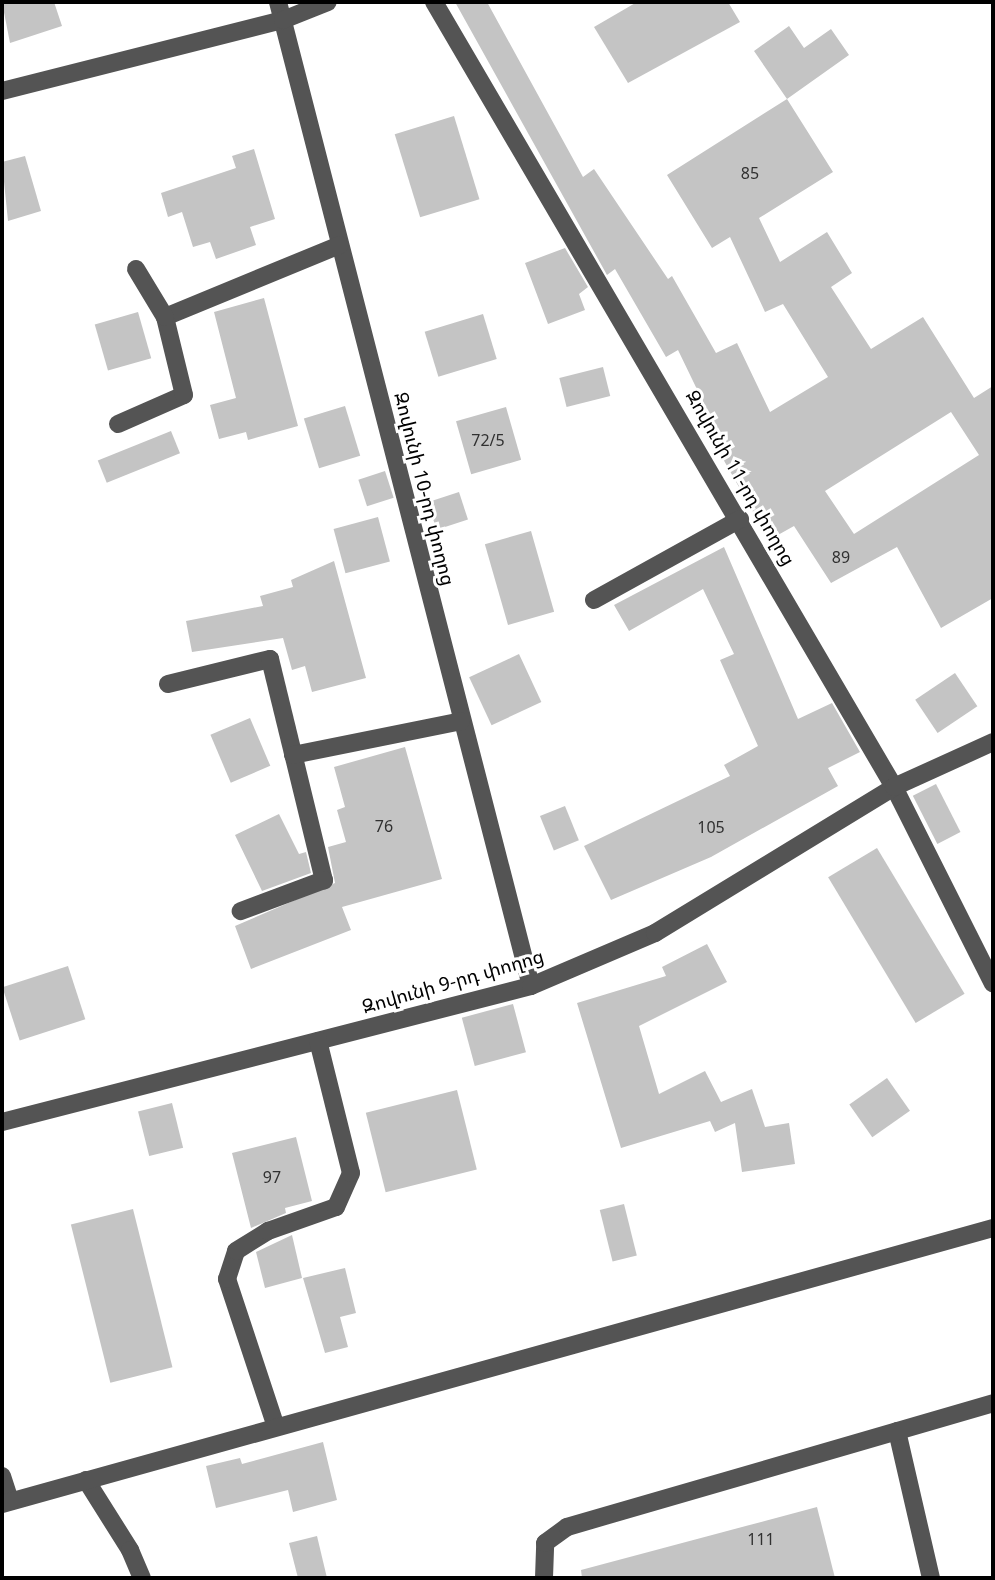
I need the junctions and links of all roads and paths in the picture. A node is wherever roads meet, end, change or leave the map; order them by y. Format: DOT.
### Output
graph roads {
  1 [pos="278,2"];
  2 [pos="328,2"];
  3 [pos="434,2"];
  4 [pos="283,20"];
  5 [pos="2,91"];
  6 [pos="340,245"];
  7 [pos="136,269"];
  8 [pos="165,317"];
  9 [pos="118,424"];
  10 [pos="740,519"];
  11 [pos="594,600"];
  12 [pos="168,684"];
  13 [pos="460,721"];
  14 [pos="993,742"];
  15 [pos="293,755"];
  16 [pos="894,788"];
  17 [pos="241,911"];
  18 [pos="993,984"];
  19 [pos="531,986"];
  20 [pos="318,1041"];
  21 [pos="2,1122"];
  22 [pos="993,1228"];
  23 [pos="993,1403"];
  24 [pos="276,1427"];
  25 [pos="897,1431"];
  26 [pos="2,1476"];
  27 [pos="86,1480"];
  28 [pos="6,1502"];
  29 [pos="142,1578"];
  30 [pos="544,1578"];
  31 [pos="931,1578"];
  1 -- 4 [label="street, Զովունի 10-րդ փողոց"];
  2 -- 4 [label="street"];
  3 -- 10 [label="street, Զովունի 11-րդ փողոց"];
  4 -- 5 [label="street"];
  4 -- 6 [label="street, Զովունի 10-րդ փողոց"];
  6 -- 8 [label="street"];
  6 -- 13 [label="street, Զովունի 10-րդ փողոց"];
  7 -- 8 [label="street"];
  8 -- 9 [label="street"];
  10 -- 11 [label="street"];
  10 -- 16 [label="street, Զովունի 11-րդ փողոց"];
  12 -- 15 [label="street"];
  13 -- 15 [label="street"];
  13 -- 19 [label="street, Զովունի 10-րդ փողոց"];
  14 -- 16 [label="street, Զովունի 9-րդ փողոց"];
  15 -- 17 [label="street"];
  16 -- 18 [label="street, Զովունի 11-րդ փողոց"];
  16 -- 19 [label="street, Զովունի 9-րդ փողոց"];
  19 -- 20 [label="street, Զովունի 9-րդ փողոց"];
  20 -- 21 [label="street, Զովունի 9-րդ փողոց"];
  20 -- 24 [label="street"];
  22 -- 24 [label="street"];
  23 -- 25 [label="street"];
  24 -- 27 [label="street"];
  25 -- 30 [label="street"];
  25 -- 31 [label="street"];
  26 -- 28 [label="street"];
  27 -- 28 [label="street"];
  27 -- 29 [label="street"];
}
